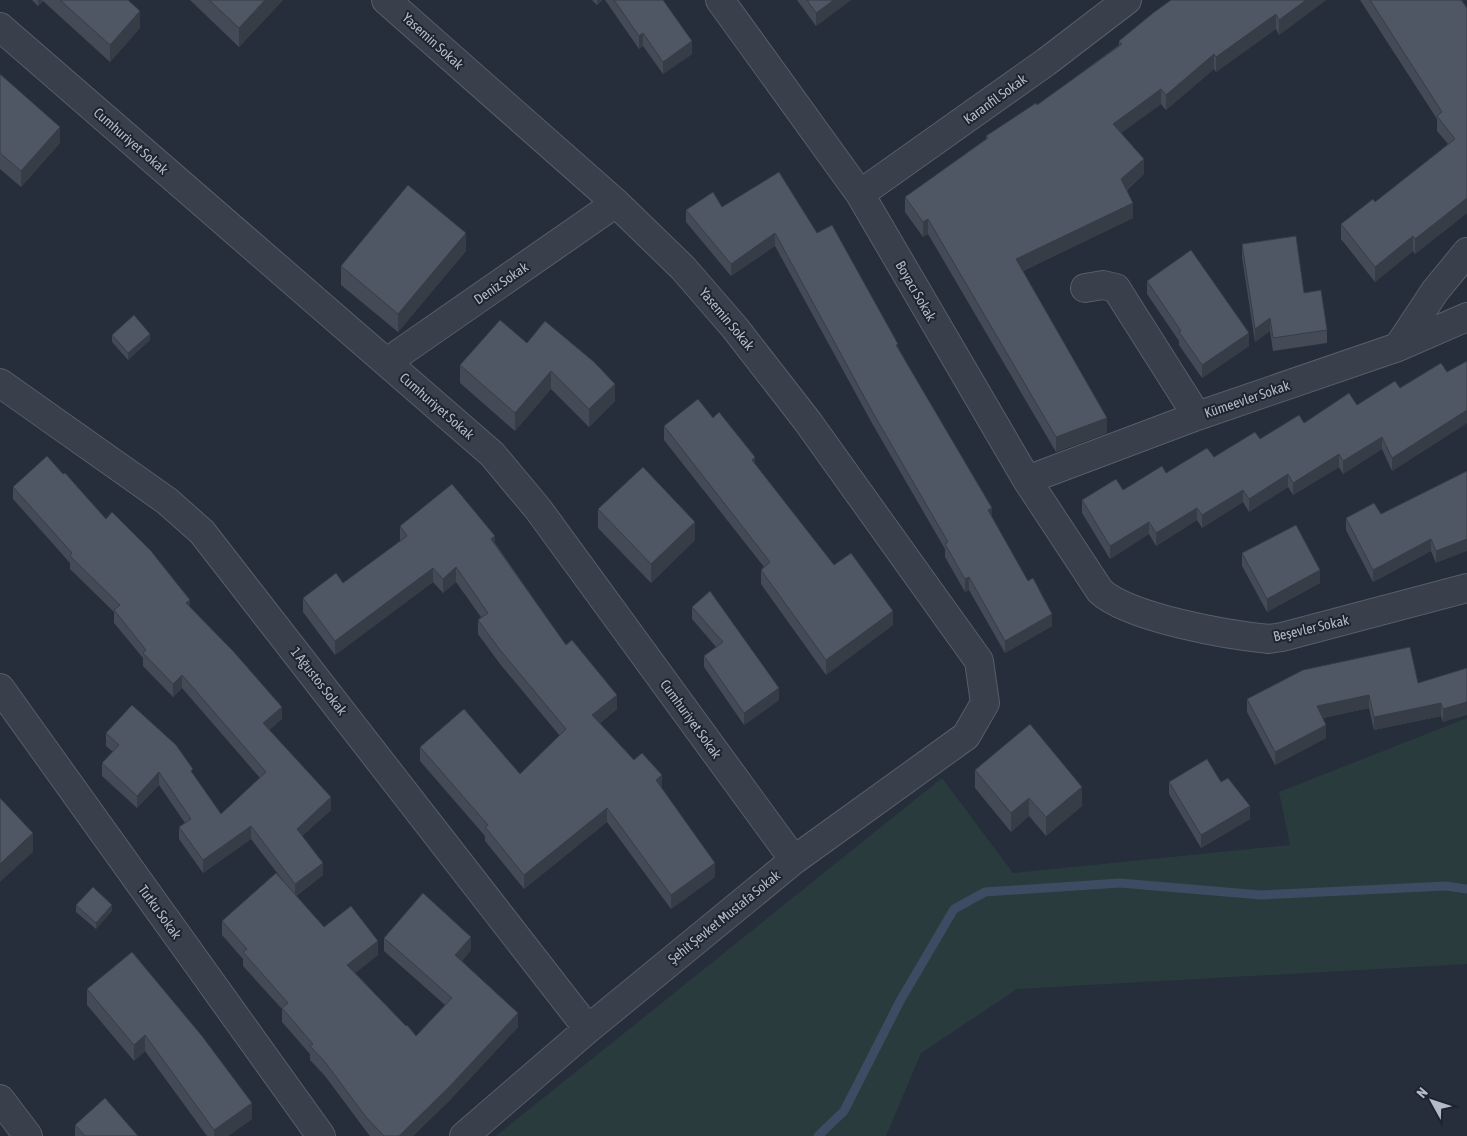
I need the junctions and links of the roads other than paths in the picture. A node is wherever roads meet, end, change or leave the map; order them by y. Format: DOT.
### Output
graph roads {
  1 [pos="386,0"];
  2 [pos="720,0"];
  3 [pos="1128,0"];
  4 [pos="0,27"];
  5 [pos="860,194"];
  6 [pos="616,203"];
  7 [pos="1467,252"];
  8 [pos="1085,288"];
  9 [pos="1467,317"];
  10 [pos="1398,347"];
  11 [pos="387,362"];
  12 [pos="0,383"];
  13 [pos="1198,416"];
  14 [pos="1027,480"];
  15 [pos="1467,588"];
  16 [pos="1100,591"];
  17 [pos="0,688"];
  18 [pos="985,703"];
  19 [pos="794,860"];
  20 [pos="588,1029"];
  21 [pos="0,1099"];
  22 [pos="28,1136"];
  23 [pos="320,1136"];
  24 [pos="464,1136"];
  1 -- 6 [label="street, Yasemin Sokak"];
  2 -- 5 [label="street, Boyacı Sokak"];
  3 -- 5 [label="street, Karanfil Sokak"];
  4 -- 11 [label="street, Cumhuriyet Sokak"];
  5 -- 14 [label="street, Boyacı Sokak"];
  6 -- 11 [label="street, Deniz Sokak"];
  6 -- 18 [label="street, Yasemin Sokak"];
  7 -- 10 [label="street"];
  8 -- 13 [label="street"];
  9 -- 10 [label="street, Kümeevler Sokak"];
  10 -- 13 [label="street, Kümeevler Sokak"];
  11 -- 19 [label="street, Cumhuriyet Sokak"];
  12 -- 20 [label="street, 1 Ağustos Sokak"];
  13 -- 14 [label="street, Kümeevler Sokak"];
  14 -- 16 [label="street, Boyacı Sokak"];
  15 -- 16 [label="street, Beşevler Sokak"];
  17 -- 23 [label="street, Tutku Sokak"];
  18 -- 19 [label="street, Şehit Şevket Mustafa Sokak"];
  19 -- 20 [label="street, Şehit Şevket Mustafa Sokak"];
  20 -- 24 [label="street, Şehit Şevket Mustafa Sokak"];
  21 -- 22 [label="street"];
}
